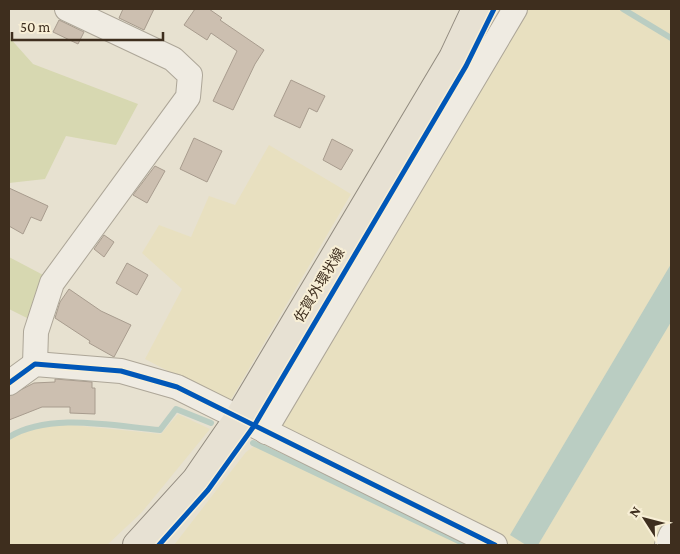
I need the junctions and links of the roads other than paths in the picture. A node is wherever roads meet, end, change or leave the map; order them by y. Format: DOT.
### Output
graph roads {
  1 [pos="67,9"];
  2 [pos="476,9"];
  3 [pos="515,9"];
  4 [pos="34,364"];
  5 [pos="9,383"];
  6 [pos="238,419"];
  7 [pos="266,432"];
  8 [pos="671,535"];
  9 [pos="137,545"];
  10 [pos="495,545"];
  11 [pos="667,545"];
  1 -- 4 [label="street"];
  2 -- 6 [label="main road, 佐賀外環状線"];
  3 -- 7 [label="street"];
  4 -- 5 [label="street"];
  4 -- 6 [label="street"];
  6 -- 7 [label="street"];
  6 -- 9 [label="main road, 佐賀外環状線"];
  7 -- 10 [label="street"];
  8 -- 11 [label="street"];
}
